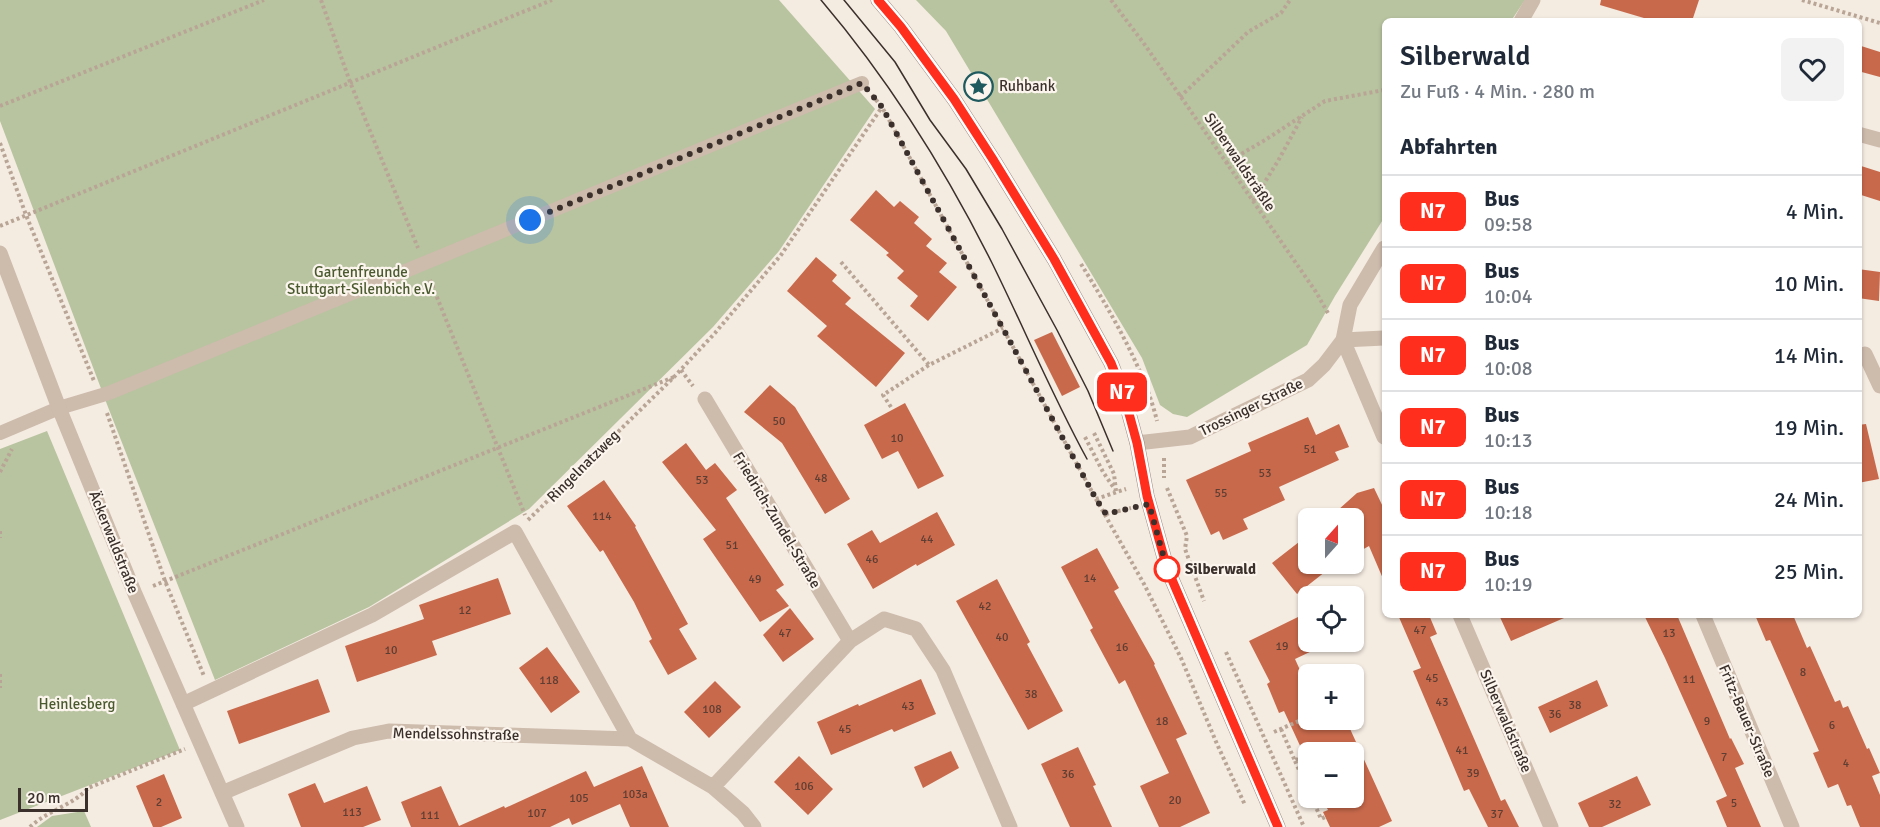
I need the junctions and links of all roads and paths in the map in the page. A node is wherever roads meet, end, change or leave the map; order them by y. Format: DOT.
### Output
graph roads {
  1 [pos="264,0"];
  2 [pos="552,0"];
  3 [pos="878,0"];
  4 [pos="1111,0"];
  5 [pos="1290,0"];
  6 [pos="1533,0"];
  7 [pos="1802,0"];
  8 [pos="1523,18"];
  9 [pos="1880,23"];
  10 [pos="862,83"];
  11 [pos="1382,90"];
  12 [pos="1180,97"];
  13 [pos="0,106"];
  14 [pos="882,107"];
  15 [pos="1302,117"];
  16 [pos="1862,135"];
  17 [pos="1880,140"];
  18 [pos="0,143"];
  19 [pos="1226,163"];
  20 [pos="1252,202"];
  21 [pos="27,215"];
  22 [pos="0,226"];
  23 [pos="1382,251"];
  24 [pos="0,254"];
  25 [pos="841,262"];
  26 [pos="1003,328"];
  27 [pos="1382,338"];
  28 [pos="1343,340"];
  29 [pos="1868,354"];
  30 [pos="929,365"];
  31 [pos="674,377"];
  32 [pos="1880,386"];
  33 [pos="101,396"];
  34 [pos="705,399"];
  35 [pos="891,407"];
  36 [pos="59,408"];
  37 [pos="0,433"];
  38 [pos="1094,433"];
  39 [pos="1382,433"];
  40 [pos="1085,437"];
  41 [pos="1137,443"];
  42 [pos="15,444"];
  43 [pos="0,472"];
  44 [pos="1164,481"];
  45 [pos="1145,484"];
  46 [pos="1116,491"];
  47 [pos="1096,499"];
  48 [pos="1149,504"];
  49 [pos="1106,514"];
  50 [pos="0,531"];
  51 [pos="515,532"];
  52 [pos="0,538"];
  53 [pos="165,581"];
  54 [pos="135,594"];
  55 [pos="1205,604"];
  56 [pos="1461,618"];
  57 [pos="1704,618"];
  58 [pos="850,641"];
  59 [pos="1223,644"];
  60 [pos="0,674"];
  61 [pos="0,688"];
  62 [pos="210,690"];
  63 [pos="183,704"];
  64 [pos="1298,721"];
  65 [pos="1281,729"];
  66 [pos="1274,732"];
  67 [pos="630,739"];
  68 [pos="200,743"];
  69 [pos="1298,763"];
  70 [pos="713,787"];
  71 [pos="222,793"];
  72 [pos="1246,806"];
  73 [pos="1318,808"];
  74 [pos="1315,822"];
  75 [pos="30,827"];
  76 [pos="237,827"];
  77 [pos="753,827"];
  78 [pos="1010,827"];
  79 [pos="1278,827"];
  80 [pos="1304,827"];
  81 [pos="1551,827"];
  82 [pos="1791,827"];
  1 -- 13 [label="path"];
  2 -- 21 [label="path"];
  3 -- 41 [label="main road"];
  4 -- 12 [label="path, Silberwaldsträßle"];
  5 -- 12 [label="path"];
  6 -- 8 [label="street"];
  7 -- 9 [label="path"];
  10 -- 14 [label="path"];
  10 -- 33 [label="lane"];
  11 -- 15 [label="path"];
  12 -- 19 [label="path, Silberwaldsträßle"];
  14 -- 26 [label="path"];
  14 -- 31 [label="path, Ringelnatzweg"];
  15 -- 19 [label="path"];
  15 -- 20 [label="path"];
  16 -- 17 [label="street"];
  18 -- 21 [label="path"];
  19 -- 20 [label="path, Silberwaldsträßle"];
  20 -- 28 [label="path, Silberwaldsträßle"];
  21 -- 22 [label="path"];
  21 -- 33 [label="path"];
  23 -- 28 [label="street"];
  24 -- 36 [label="street, Äckerwaldstraße"];
  25 -- 30 [label="path"];
  26 -- 30 [label="path"];
  26 -- 47 [label="path"];
  27 -- 28 [label="street"];
  28 -- 39 [label="street"];
  28 -- 41 [label="street, Trossinger Straße"];
  29 -- 32 [label="street"];
  30 -- 35 [label="path"];
  31 -- 51 [label="path, Ringelnatzweg"];
  31 -- 53 [label="path"];
  33 -- 36 [label="lane"];
  33 -- 53 [label="path"];
  34 -- 58 [label="street, Friedrich-Zundel-Straße"];
  36 -- 37 [label="lane"];
  36 -- 54 [label="street, Äckerwaldstraße"];
  38 -- 46 [label="path"];
  40 -- 46 [label="path"];
  41 -- 45 [label="main road"];
  42 -- 43 [label="path"];
  44 -- 55 [label="path"];
  45 -- 46 [label="path"];
  45 -- 48 [label="main road"];
  46 -- 47 [label="path"];
  47 -- 49 [label="path"];
  48 -- 49 [label="path"];
  48 -- 79 [label="main road"];
  49 -- 72 [label="path"];
  50 -- 52 [label="path"];
  51 -- 62 [label="street"];
  51 -- 67 [label="street"];
  53 -- 54 [label="path"];
  53 -- 62 [label="path"];
  54 -- 63 [label="street, Äckerwaldstraße"];
  56 -- 81 [label="street, Silberwaldstraße"];
  57 -- 82 [label="street, Fritz-Bauer-Straße"];
  58 -- 70 [label="street"];
  58 -- 78 [label="street"];
  59 -- 80 [label="path"];
  60 -- 61 [label="path"];
  62 -- 63 [label="street"];
  63 -- 68 [label="street, Äckerwaldstraße"];
  64 -- 65 [label="path"];
  65 -- 66 [label="path"];
  65 -- 69 [label="path"];
  67 -- 70 [label="street, Mendelssohnstraße"];
  67 -- 71 [label="street, Mendelssohnstraße"];
  68 -- 71 [label="street, Äckerwaldstraße"];
  68 -- 75 [label="path"];
  70 -- 77 [label="street, Mendelssohnstraße"];
  71 -- 76 [label="street, Äckerwaldstraße"];
  73 -- 74 [label="path"];
}
